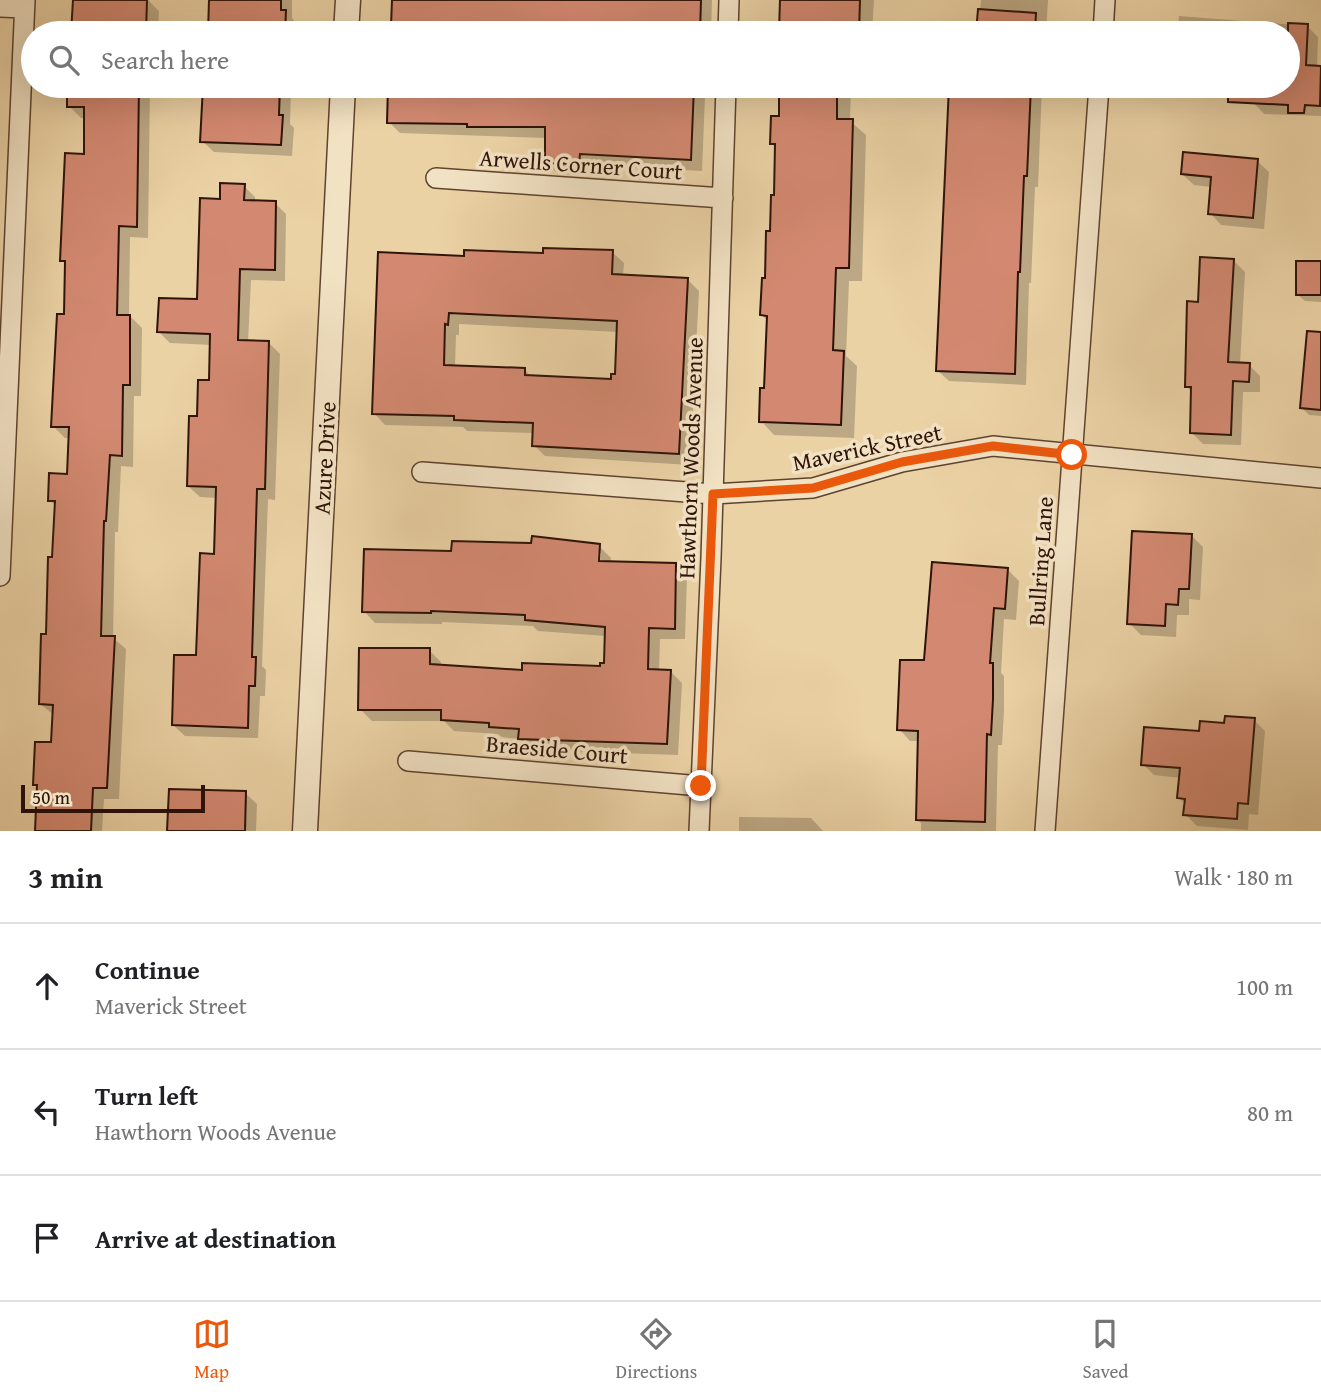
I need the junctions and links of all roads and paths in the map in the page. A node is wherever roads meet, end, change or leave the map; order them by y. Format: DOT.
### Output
graph roads {
  1 [pos="348,0"];
  2 [pos="729,0"];
  3 [pos="1105,0"];
  4 [pos="24,4"];
  5 [pos="0,7"];
  6 [pos="347,21"];
  7 [pos="728,21"];
  8 [pos="1104,21"];
  9 [pos="21,59"];
  10 [pos="342,98"];
  11 [pos="726,98"];
  12 [pos="1098,98"];
  13 [pos="436,178"];
  14 [pos="723,198"];
  15 [pos="5,355"];
  16 [pos="1072,455"];
  17 [pos="422,472"];
  18 [pos="1321,478"];
  19 [pos="713,494"];
  20 [pos="0,576"];
  21 [pos="408,761"];
  22 [pos="701,786"];
  23 [pos="305,831"];
  24 [pos="699,831"];
  25 [pos="1045,831"];
  1 -- 6 [label="street"];
  2 -- 7 [label="street"];
  3 -- 8 [label="street"];
  4 -- 5 [label="street"];
  9 -- 15 [label="street"];
  10 -- 23 [label="street, Azure Drive"];
  11 -- 14 [label="street, Hawthorn Woods Avenue"];
  12 -- 16 [label="street, Bullring Lane"];
  13 -- 14 [label="street, Arwells Corner Court"];
  14 -- 19 [label="street, Hawthorn Woods Avenue"];
  15 -- 20 [label="street"];
  16 -- 18 [label="street, Maverick Street"];
  16 -- 19 [label="street, Maverick Street"];
  16 -- 25 [label="street, Bullring Lane"];
  17 -- 19 [label="street, Maverick Street"];
  19 -- 22 [label="street, Hawthorn Woods Avenue"];
  21 -- 22 [label="street, Braeside Court"];
  22 -- 24 [label="street, Hawthorn Woods Avenue"];
}
